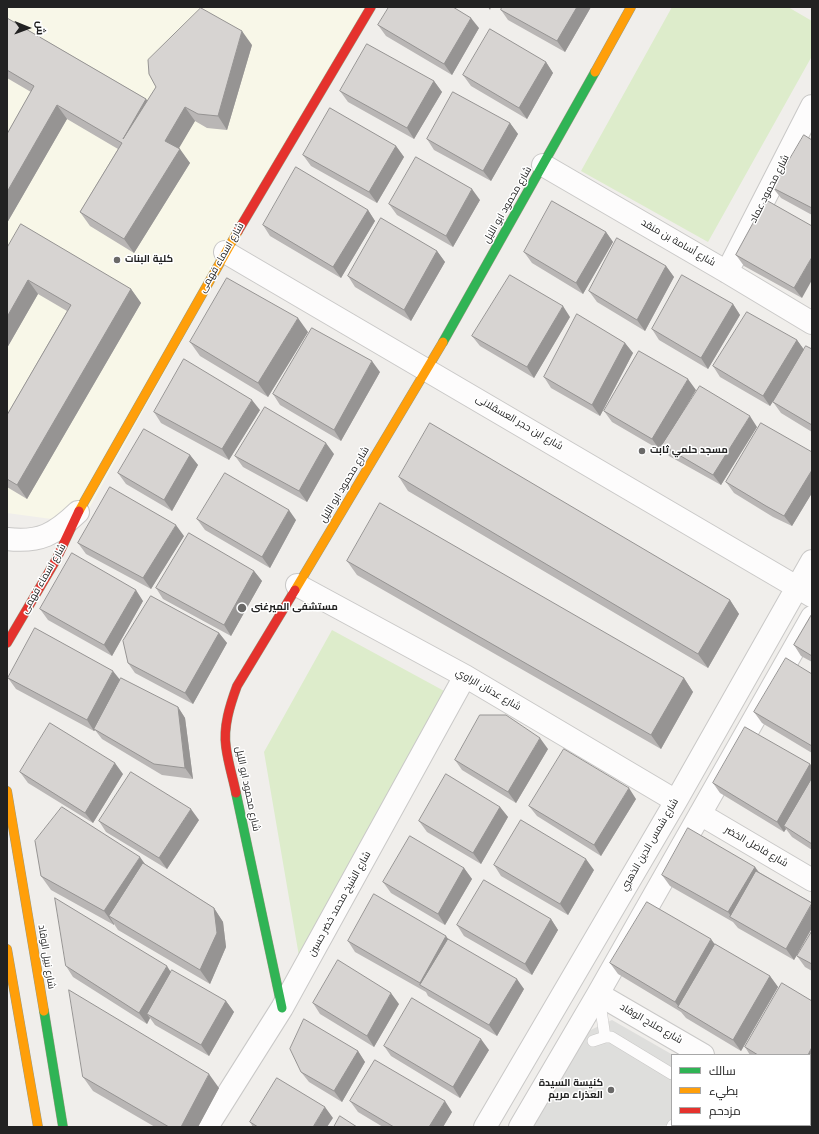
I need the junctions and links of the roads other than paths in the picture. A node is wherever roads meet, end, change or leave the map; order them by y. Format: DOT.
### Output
graph roads {
  1 [pos="371,7"];
  2 [pos="631,7"];
  3 [pos="812,106"];
  4 [pos="543,165"];
  5 [pos="225,252"];
  6 [pos="727,272"];
  7 [pos="812,322"];
  8 [pos="427,369"];
  9 [pos="78,512"];
  10 [pos="7,539"];
  11 [pos="812,561"];
  12 [pos="297,585"];
  13 [pos="805,591"];
  14 [pos="812,617"];
  15 [pos="7,643"];
  16 [pos="465,676"];
  17 [pos="7,791"];
  18 [pos="676,801"];
  19 [pos="700,814"];
  20 [pos="812,880"];
  21 [pos="7,949"];
  22 [pos="598,994"];
  23 [pos="282,1008"];
  24 [pos="605,1037"];
  25 [pos="593,1041"];
  26 [pos="701,1054"];
  27 [pos="671,1073"];
  28 [pos="38,1127"];
  29 [pos="63,1127"];
  30 [pos="207,1127"];
  31 [pos="485,1127"];
  32 [pos="520,1127"];
  1 -- 5 [label="street, شارع اسماء فهمى"];
  2 -- 4 [label="street, شارع محمود ابو الليل"];
  3 -- 6 [label="street, شارع محمود عماد"];
  4 -- 6 [label="street, شارع أسامة بن منقد"];
  4 -- 8 [label="street, شارع محمود ابو الليل"];
  5 -- 8 [label="street, شارع ابن حجر العسقلانى"];
  5 -- 9 [label="street, شارع اسماء فهمى"];
  6 -- 7 [label="street, شارع أسامة بن منقد"];
  8 -- 12 [label="street, شارع محمود ابو الليل"];
  8 -- 13 [label="street, شارع ابن حجر العسقلانى"];
  9 -- 10 [label="street, شارع اسماء فهمى"];
  9 -- 15 [label="street, شارع اسماء فهمى"];
  11 -- 13 [label="street, شارع شمس الدين الذهبي"];
  12 -- 16 [label="street, شارع عدنان الراوي"];
  12 -- 23 [label="street, شارع محمود ابو الليل"];
  13 -- 18 [label="street, شارع شمس الدين الذهبي"];
  14 -- 19 [label="street"];
  16 -- 18 [label="street, شارع عدنان الراوي"];
  16 -- 23 [label="street, شارع الشيخ محمد خضر حسين"];
  17 -- 29 [label="street, شارع نبيل الوقاد"];
  18 -- 31 [label="street, شارع شمس الدين الذهبي"];
  19 -- 20 [label="street, شارع فاضل الخضر"];
  19 -- 22 [label="street"];
  21 -- 28 [label="street"];
  22 -- 24 [label="lane"];
  22 -- 26 [label="street, شارع صلاح الوقاد"];
  22 -- 32 [label="street"];
  23 -- 30 [label="street, شارع الشيخ محمد خضر حسين"];
  24 -- 25 [label="lane"];
  24 -- 27 [label="lane"];
}
